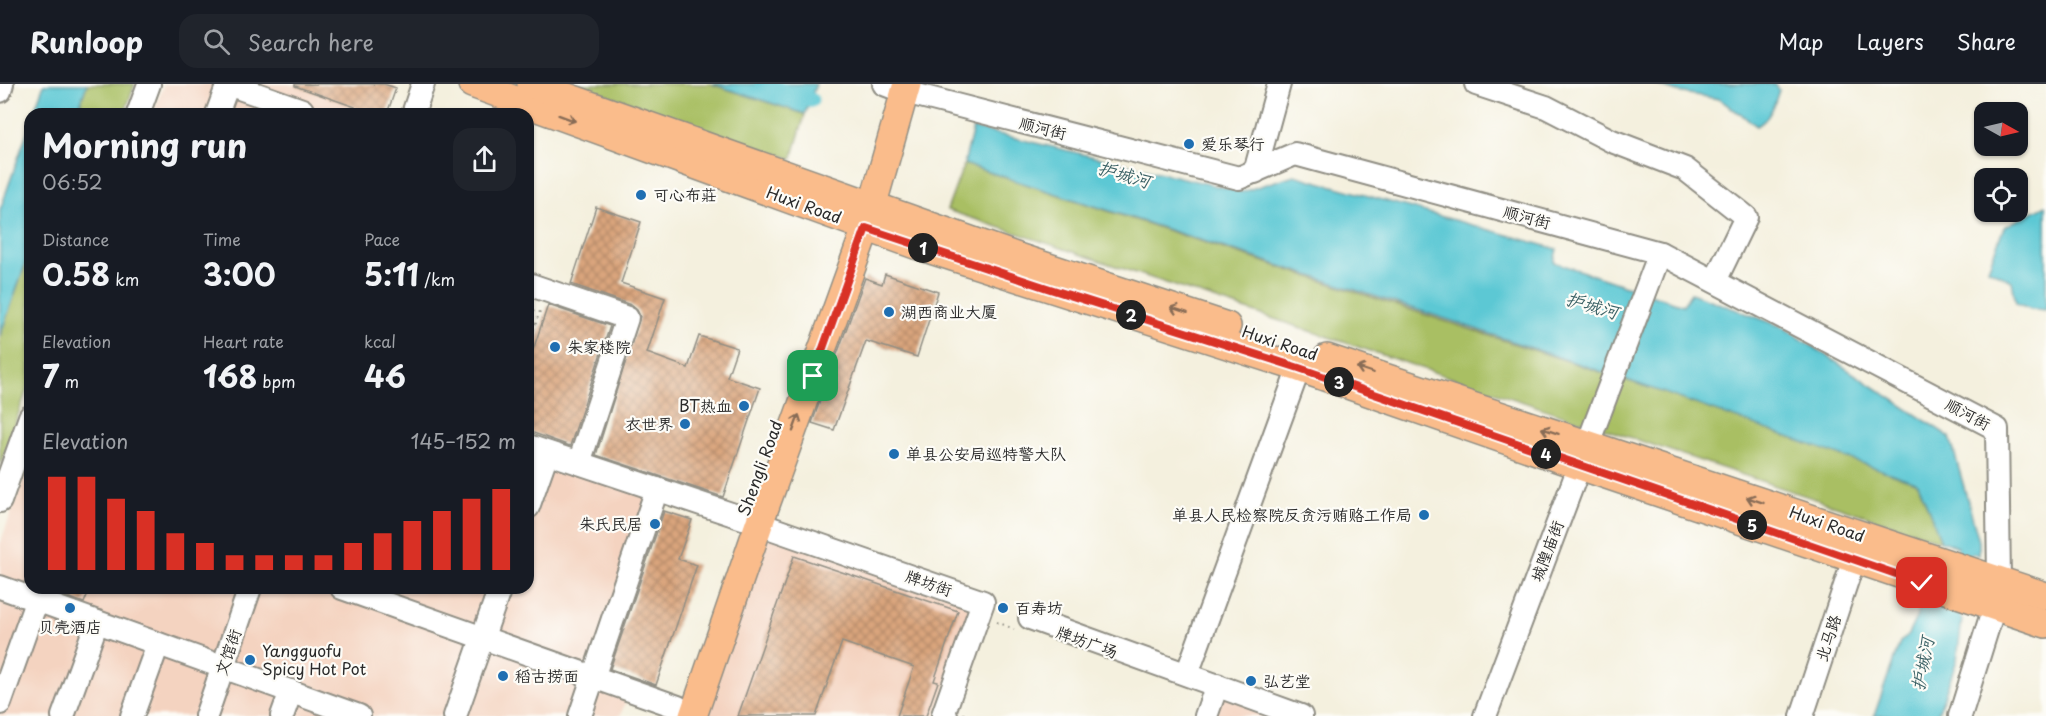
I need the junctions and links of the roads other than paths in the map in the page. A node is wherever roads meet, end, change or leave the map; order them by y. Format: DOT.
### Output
graph roads {
  1 [pos="3,84"];
  2 [pos="148,84"];
  3 [pos="423,84"];
  4 [pos="472,84"];
  5 [pos="531,84"];
  6 [pos="1279,84"];
  7 [pos="1476,84"];
  8 [pos="894,86"];
  9 [pos="266,90"];
  10 [pos="0,91"];
  11 [pos="140,108"];
  12 [pos="219,108"];
  13 [pos="298,108"];
  14 [pos="415,108"];
  15 [pos="1255,171"];
  16 [pos="860,214"];
  17 [pos="1660,253"];
  18 [pos="1715,281"];
  19 [pos="537,288"];
  20 [pos="1299,368"];
  21 [pos="537,449"];
  22 [pos="24,454"];
  23 [pos="1584,454"];
  24 [pos="579,463"];
  25 [pos="534,468"];
  26 [pos="21,472"];
  27 [pos="657,489"];
  28 [pos="0,501"];
  29 [pos="751,521"];
  30 [pos="1854,559"];
  31 [pos="1926,571"];
  32 [pos="0,587"];
  33 [pos="24,591"];
  34 [pos="1990,592"];
  35 [pos="39,594"];
  36 [pos="248,594"];
  37 [pos="379,594"];
  38 [pos="498,594"];
  39 [pos="2046,596"];
  40 [pos="97,622"];
  41 [pos="2046,624"];
  42 [pos="1027,625"];
  43 [pos="483,638"];
  44 [pos="158,644"];
  45 [pos="223,667"];
  46 [pos="1187,674"];
  47 [pos="593,677"];
  48 [pos="1217,685"];
  49 [pos="291,692"];
  50 [pos="0,703"];
  51 [pos="682,713"];
  52 [pos="953,714"];
  53 [pos="63,716"];
  54 [pos="132,716"];
  55 [pos="206,716"];
  56 [pos="282,716"];
  57 [pos="359,716"];
  58 [pos="455,716"];
  59 [pos="580,716"];
  60 [pos="1206,716"];
  61 [pos="1301,716"];
  62 [pos="1485,716"];
  63 [pos="1802,716"];
  64 [pos="1960,716"];
  1 -- 10 [label="street"];
  2 -- 11 [label="street"];
  3 -- 14 [label="street"];
  4 -- 16 [label="main road, Huxi Road, one-way"];
  5 -- 16 [label="main road, Huxi Road"];
  6 -- 15 [label="street"];
  7 -- 18 [label="street"];
  8 -- 15 [label="street, 顺河街"];
  8 -- 16 [label="main road, Shengli Road"];
  9 -- 12 [label="street"];
  9 -- 13 [label="street"];
  15 -- 17 [label="street, 顺河街"];
  16 -- 20 [label="main road, Huxi Road"];
  23 -- 16 [label="main road, Huxi Road, one-way"];
  16 -- 29 [label="main road, Shengli Road"];
  17 -- 18 [label="street, 顺河街"];
  17 -- 23 [label="street, 城隍庙街"];
  18 -- 34 [label="street, 顺河街"];
  19 -- 24 [label="street"];
  20 -- 23 [label="main road, Huxi Road"];
  20 -- 46 [label="street"];
  21 -- 24 [label="street"];
  21 -- 25 [label="street"];
  22 -- 26 [label="street"];
  23 -- 30 [label="main road, Huxi Road"];
  31 -- 23 [label="main road, Huxi Road, one-way"];
  23 -- 62 [label="street, 城隍庙街"];
  24 -- 27 [label="street"];
  26 -- 28 [label="street"];
  27 -- 29 [label="street"];
  27 -- 47 [label="street"];
  29 -- 51 [label="main road, Shengli Road"];
  29 -- 52 [label="street, 牌坊街"];
  30 -- 31 [label="main road, Huxi Road"];
  30 -- 63 [label="street, 北马路"];
  31 -- 34 [label="main road"];
  32 -- 33 [label="street"];
  34 -- 39 [label="main road"];
  34 -- 41 [label="main road"];
  34 -- 64 [label="street"];
  35 -- 40 [label="street"];
  35 -- 50 [label="street"];
  36 -- 45 [label="street, 文馆街"];
  37 -- 43 [label="street"];
  38 -- 43 [label="street"];
  40 -- 44 [label="street"];
  40 -- 53 [label="street"];
  42 -- 46 [label="street"];
  43 -- 47 [label="street"];
  43 -- 58 [label="street"];
  44 -- 45 [label="street"];
  44 -- 54 [label="street"];
  45 -- 49 [label="street"];
  45 -- 55 [label="street, 文馆街"];
  46 -- 48 [label="street"];
  47 -- 51 [label="street"];
  47 -- 59 [label="street"];
  48 -- 60 [label="street"];
  48 -- 61 [label="street"];
  49 -- 56 [label="street"];
  49 -- 57 [label="street"];
}
